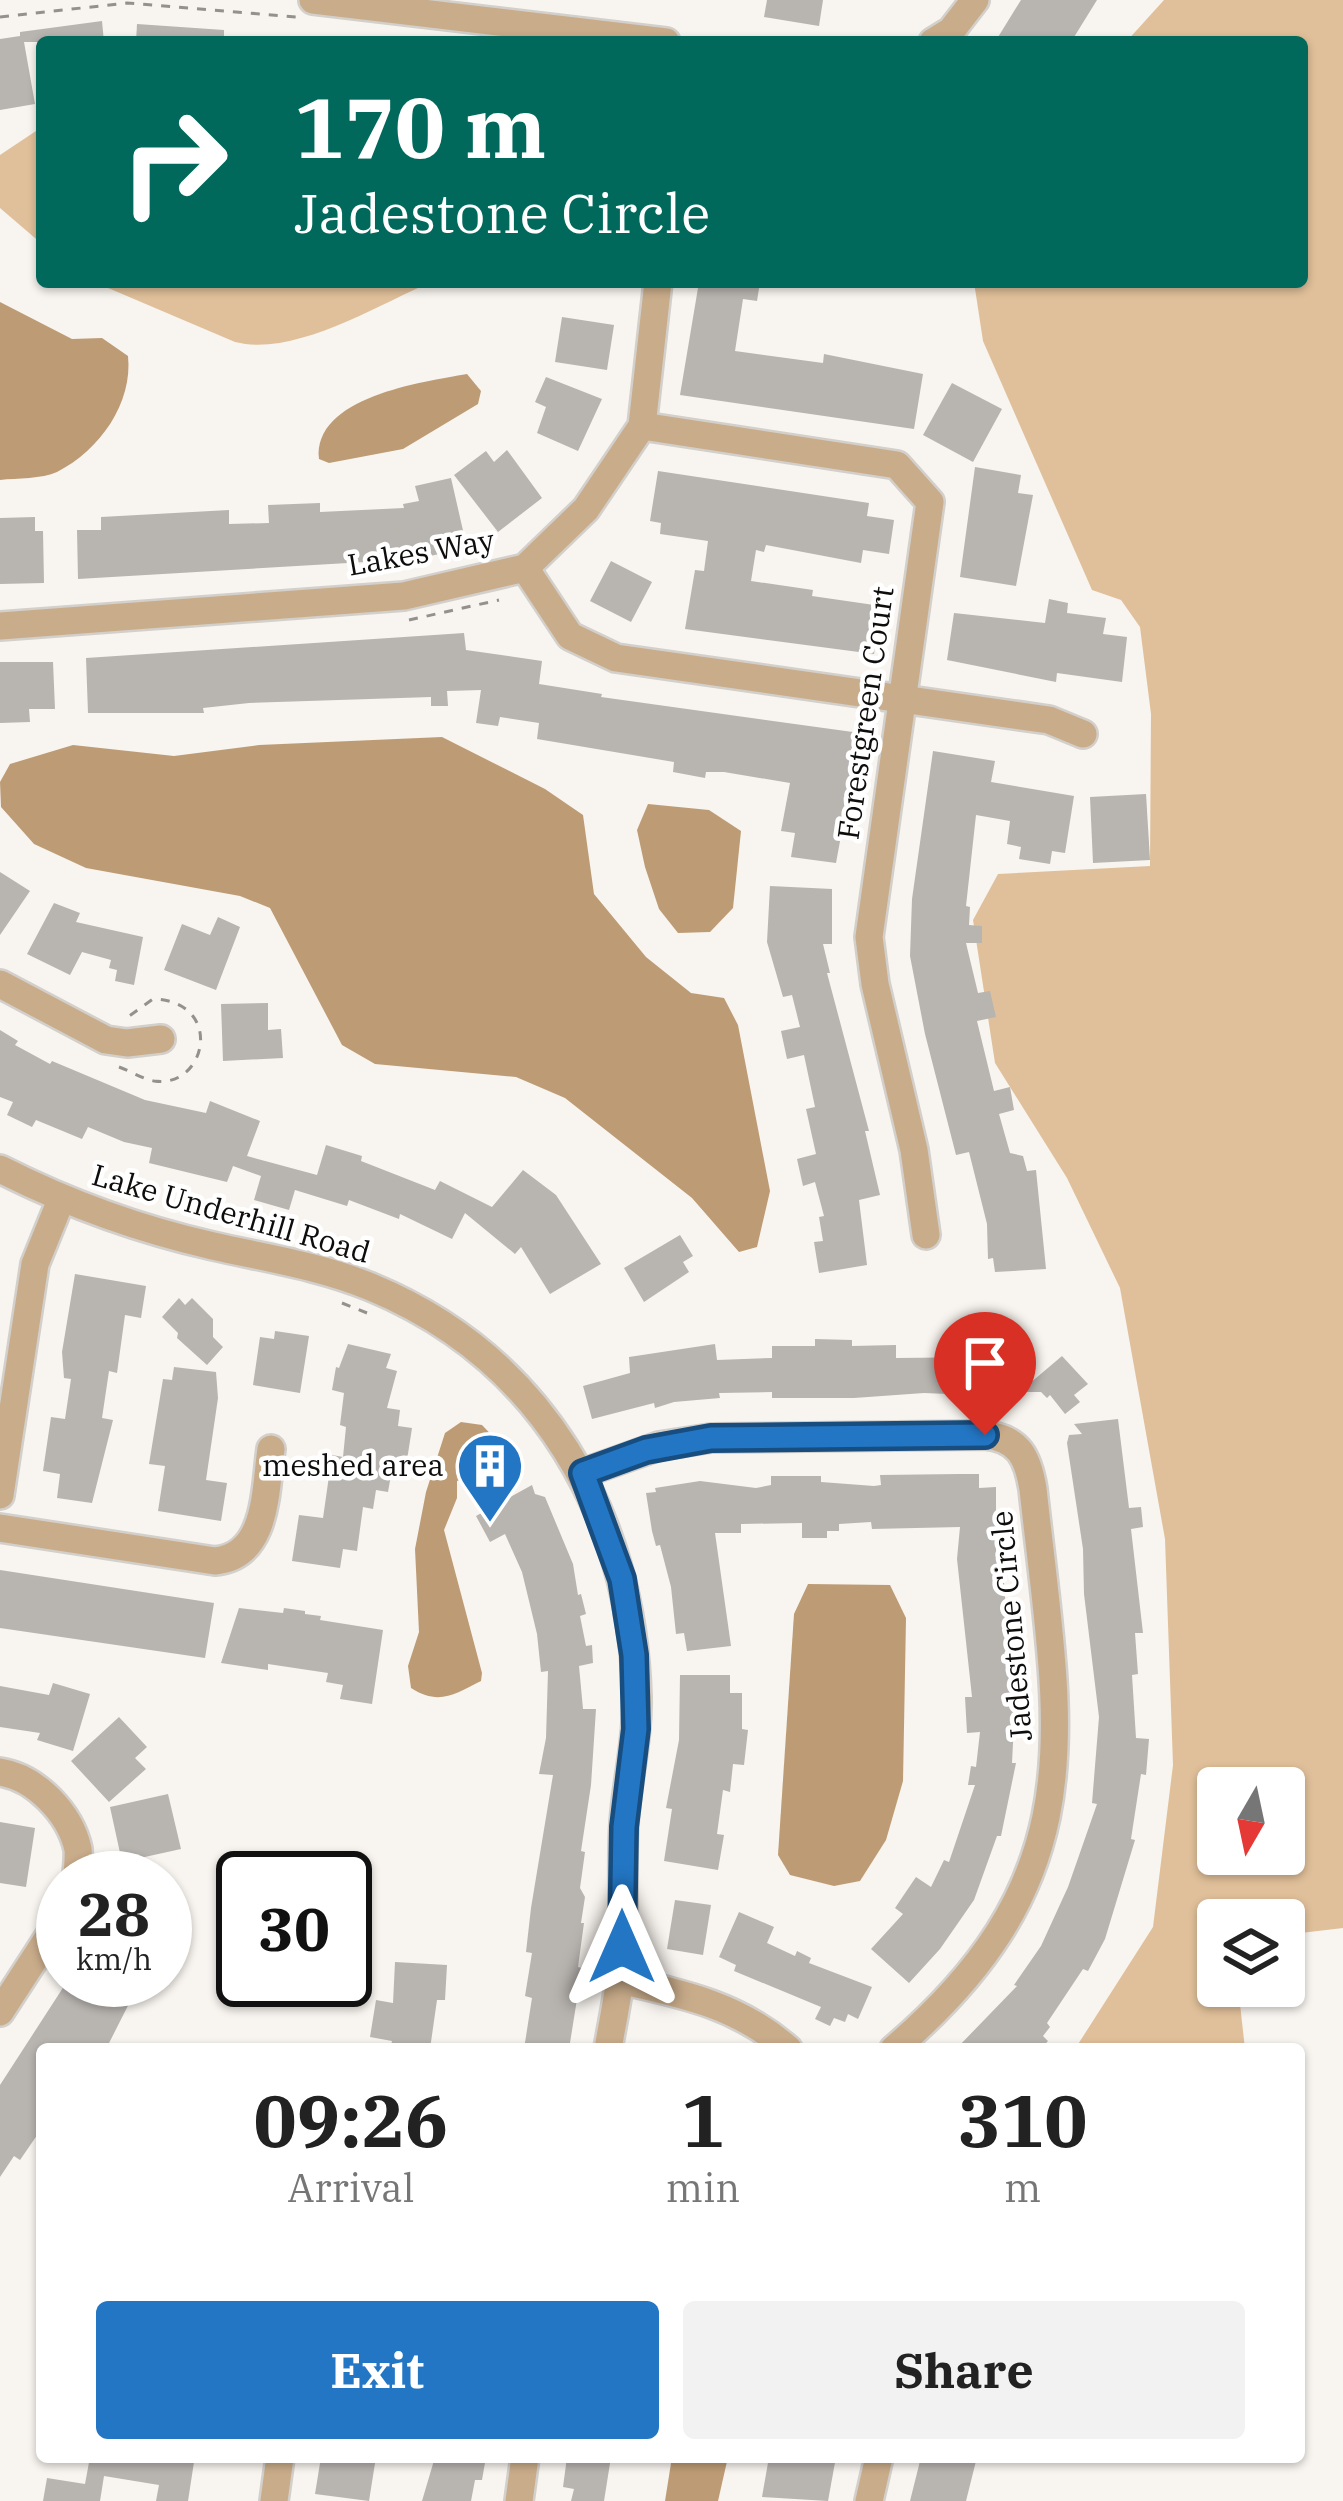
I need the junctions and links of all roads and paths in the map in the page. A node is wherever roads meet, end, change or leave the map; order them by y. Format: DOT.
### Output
graph roads {
  1 [pos="975,0"];
  2 [pos="429,7"];
  3 [pos="313,9"];
  4 [pos="0,17"];
  5 [pos="625,36"];
  6 [pos="943,36"];
  7 [pos="657,288"];
  8 [pos="642,426"];
  9 [pos="525,568"];
  10 [pos="0,626"];
  11 [pos="902,698"];
  12 [pos="1083,734"];
  13 [pos="0,984"];
  14 [pos="161,1040"];
  15 [pos="0,1169"];
  16 [pos="61,1200"];
  17 [pos="926,1235"];
  18 [pos="327,1297"];
  19 [pos="384,1320"];
  20 [pos="271,1449"];
  21 [pos="583,1473"];
  22 [pos="0,1495"];
  23 [pos="0,1528"];
  24 [pos="0,1772"];
  25 [pos="77,1851"];
  26 [pos="36,1957"];
  27 [pos="620,1980"];
  28 [pos="0,2012"];
  29 [pos="609,2043"];
  30 [pos="781,2043"];
  31 [pos="900,2043"];
  32 [pos="279,2463"];
  33 [pos="524,2463"];
  34 [pos="878,2463"];
  35 [pos="274,2501"];
  36 [pos="519,2501"];
  37 [pos="869,2501"];
  1 -- 6 [label="street"];
  2 -- 3 [label="street"];
  2 -- 5 [label="street"];
  3 -- 4 [label="path"];
  7 -- 8 [label="street, Lakes Way"];
  8 -- 9 [label="street, Lakes Way"];
  8 -- 11 [label="street, Forestgreen Court"];
  9 -- 10 [label="street, Lakes Way"];
  9 -- 11 [label="street"];
  11 -- 12 [label="street"];
  11 -- 17 [label="street, Forestgreen Court"];
  13 -- 14 [label="street"];
  15 -- 16 [label="street, Lake Underhill Road"];
  16 -- 21 [label="street, Lake Underhill Road"];
  16 -- 22 [label="street"];
  18 -- 19 [label="path"];
  20 -- 23 [label="street"];
  21 -- 27 [label="street, Lake Underhill Road"];
  21 -- 31 [label="street, Jadestone Circle"];
  24 -- 25 [label="street"];
  26 -- 28 [label="street"];
  27 -- 29 [label="street, Lake Underhill Road"];
  27 -- 30 [label="street"];
  32 -- 35 [label="street"];
  33 -- 36 [label="street"];
  34 -- 37 [label="street"];
}
